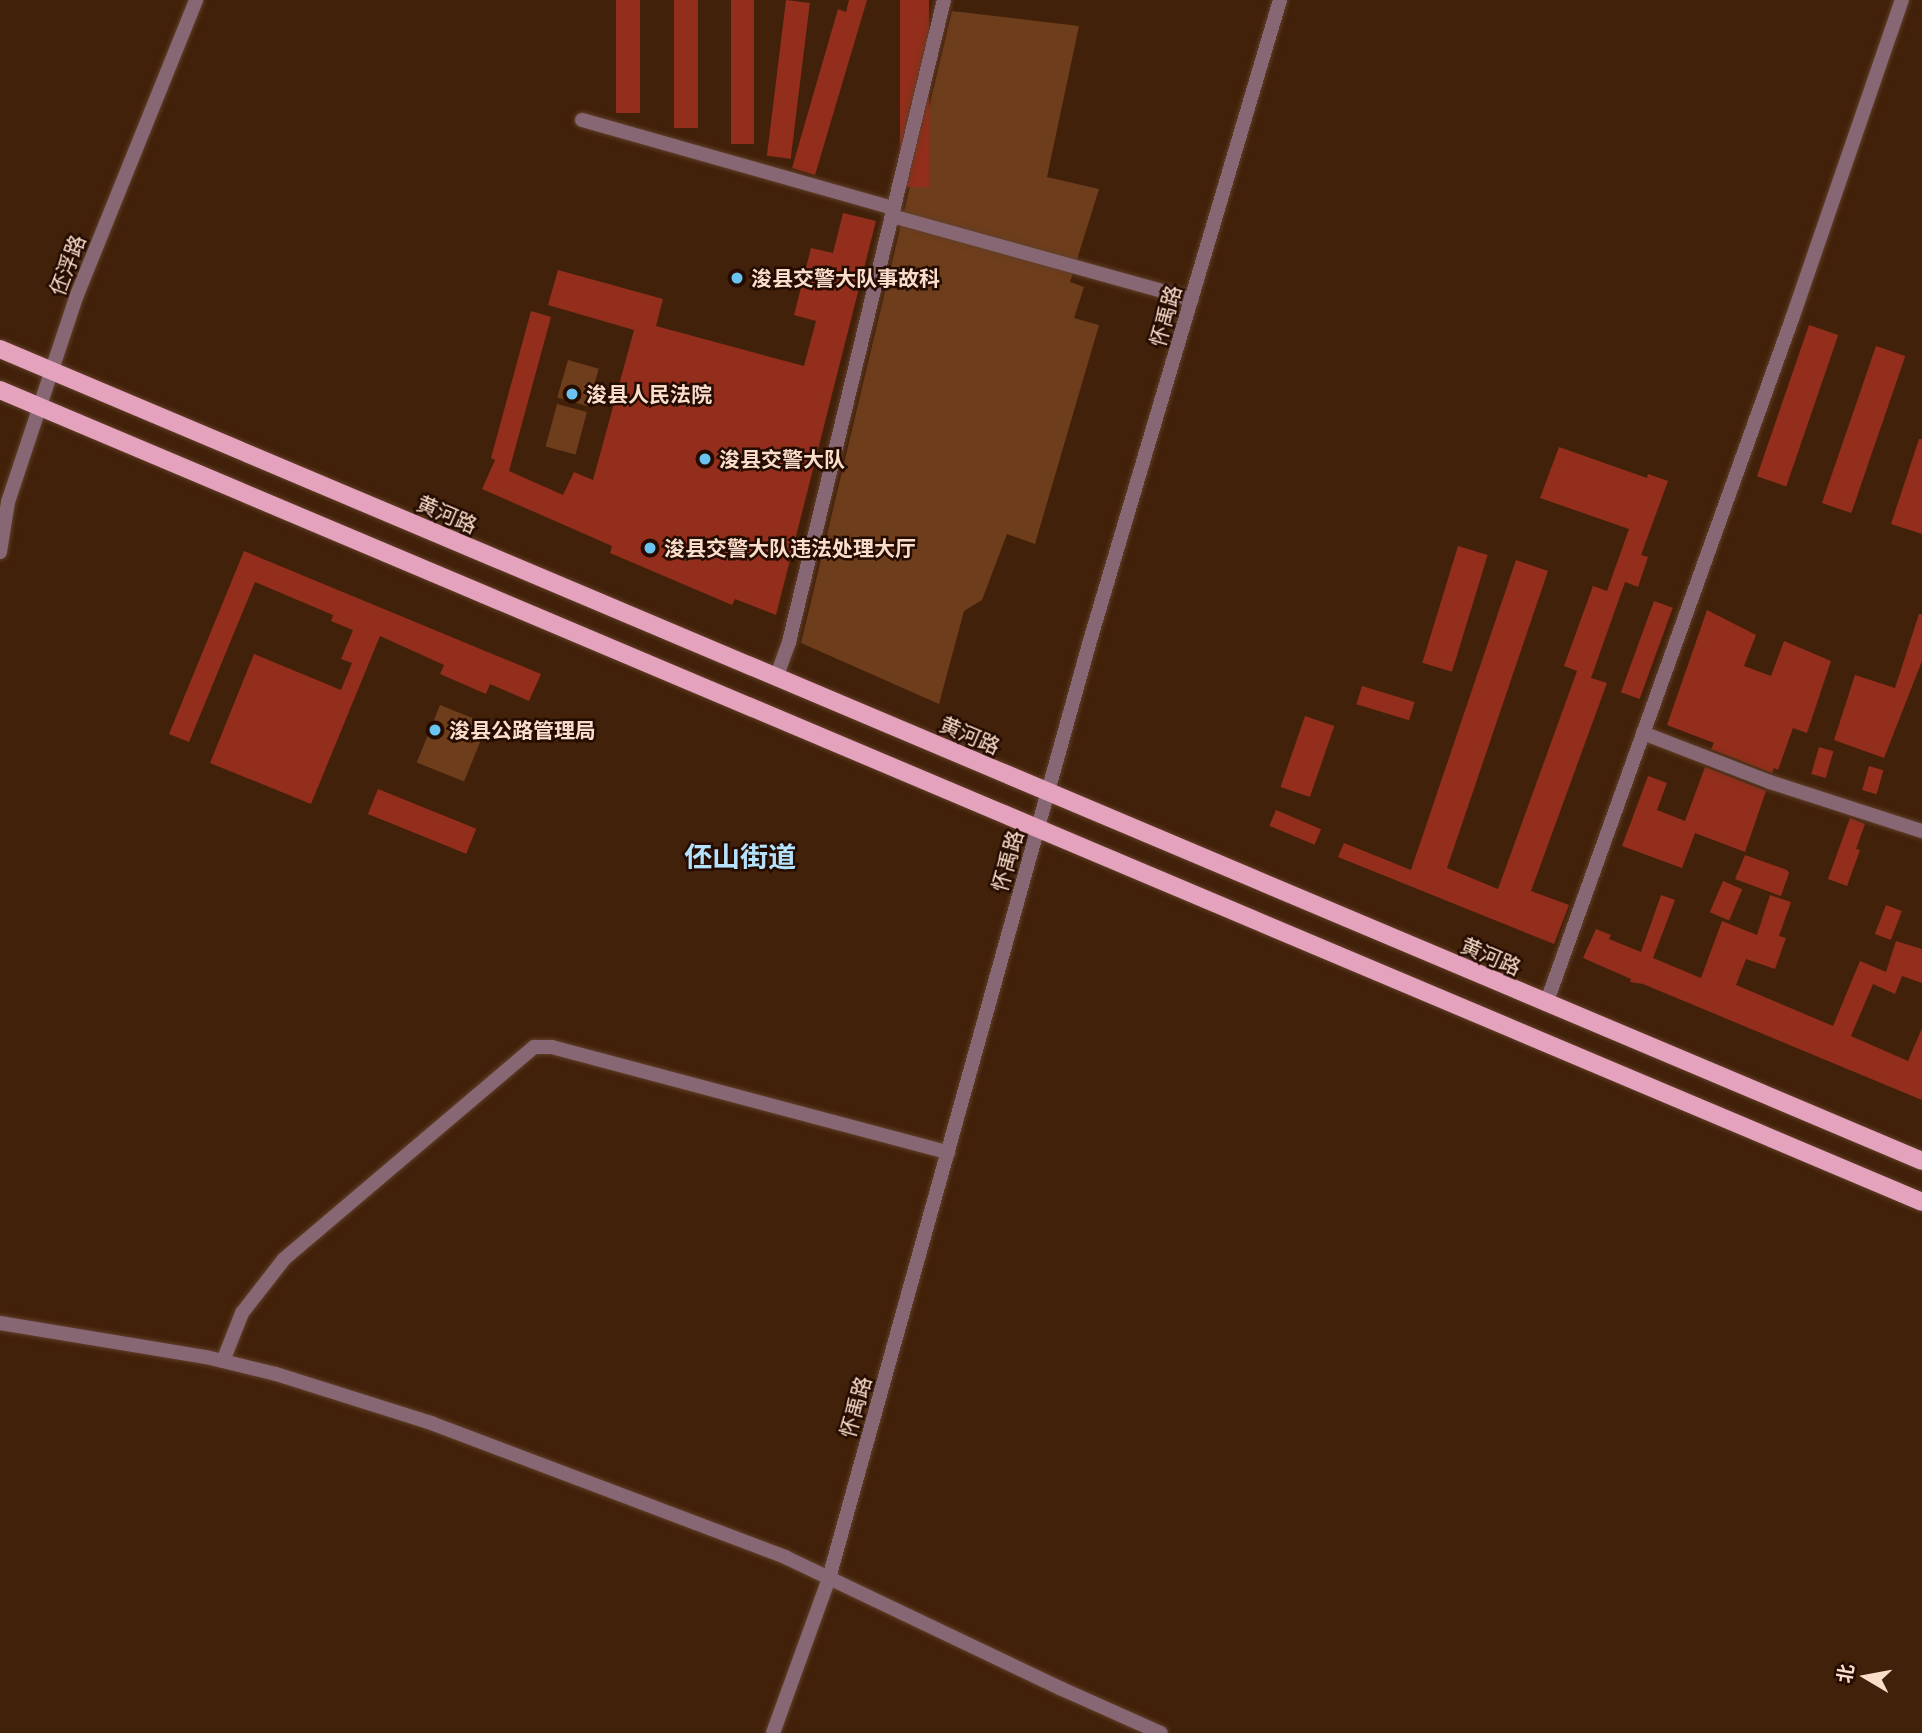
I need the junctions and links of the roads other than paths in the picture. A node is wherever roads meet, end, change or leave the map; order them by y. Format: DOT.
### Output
graph roads {
  1 [pos="196,0"];
  2 [pos="944,0"];
  3 [pos="1280,0"];
  4 [pos="1902,0"];
  5 [pos="582,120"];
  6 [pos="893,212"];
  7 [pos="1192,299"];
  8 [pos="0,349"];
  9 [pos="52,371"];
  10 [pos="0,390"];
  11 [pos="40,407"];
  12 [pos="0,552"];
  13 [pos="776,678"];
  14 [pos="1643,733"];
  15 [pos="1048,793"];
  16 [pos="1038,830"];
  17 [pos="1922,831"];
  18 [pos="1546,1004"];
  19 [pos="948,1152"];
  20 [pos="1922,1161"];
  21 [pos="1922,1202"];
  22 [pos="0,1322"];
  23 [pos="223,1361"];
  24 [pos="829,1578"];
  25 [pos="774,1733"];
  26 [pos="1161,1733"];
  1 -- 9 [label="street, 伾浮路"];
  2 -- 6 [label="street"];
  3 -- 7 [label="street, 怀禹路"];
  4 -- 14 [label="street"];
  5 -- 6 [label="street"];
  6 -- 7 [label="street"];
  6 -- 13 [label="street"];
  7 -- 15 [label="street, 怀禹路"];
  8 -- 9 [label="main road, 黄河路"];
  9 -- 11 [label="street, 伾浮路"];
  9 -- 13 [label="main road, 黄河路"];
  10 -- 11 [label="main road"];
  11 -- 12 [label="street, 伾浮路"];
  11 -- 16 [label="main road"];
  13 -- 15 [label="main road, 黄河路"];
  14 -- 17 [label="street"];
  14 -- 18 [label="street"];
  15 -- 16 [label="street, 怀禹路"];
  15 -- 18 [label="main road, 黄河路"];
  16 -- 19 [label="street, 怀禹路"];
  16 -- 21 [label="main road"];
  18 -- 20 [label="main road, 黄河路"];
  19 -- 23 [label="street"];
  19 -- 24 [label="street, 怀禹路"];
  22 -- 23 [label="street"];
  23 -- 24 [label="street"];
  24 -- 25 [label="street, 怀禹路"];
  24 -- 26 [label="street"];
}
